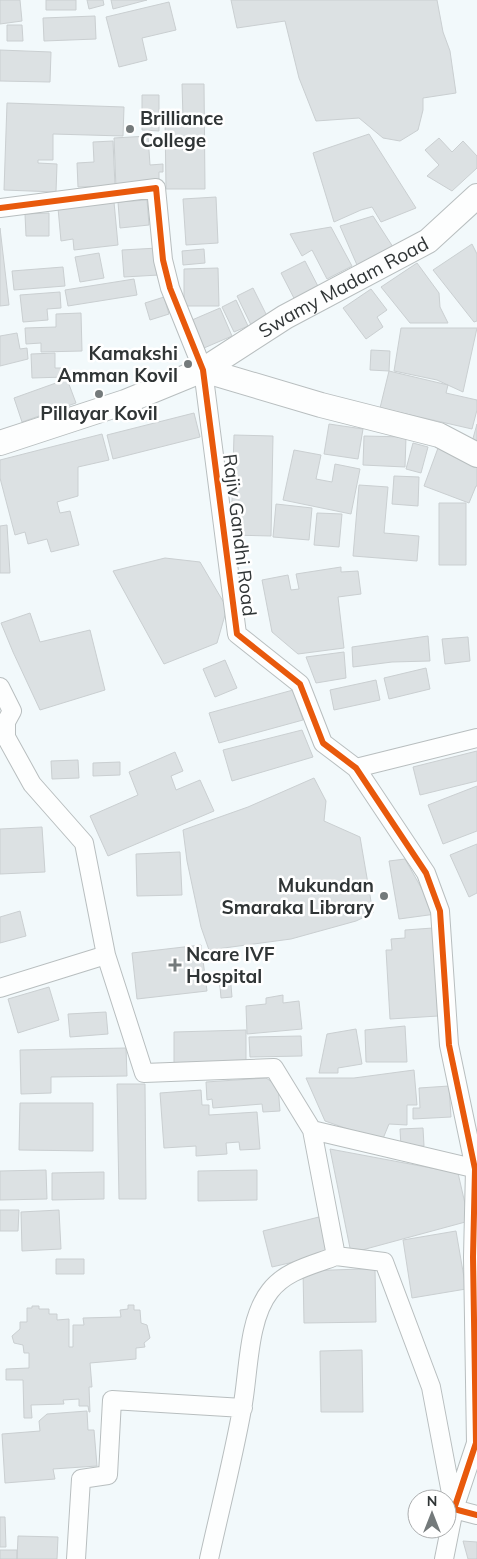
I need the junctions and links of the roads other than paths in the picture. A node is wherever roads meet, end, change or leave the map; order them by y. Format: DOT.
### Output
graph roads {
  1 [pos="477,196"];
  2 [pos="0,208"];
  3 [pos="203,370"];
  4 [pos="0,443"];
  5 [pos="477,455"];
  6 [pos="0,686"];
  7 [pos="477,738"];
  8 [pos="356,768"];
  9 [pos="106,955"];
  10 [pos="0,988"];
  11 [pos="312,1130"];
  12 [pos="476,1169"];
  13 [pos="336,1256"];
  14 [pos="243,1408"];
  15 [pos="450,1489"];
  16 [pos="457,1500"];
  17 [pos="457,1510"];
  18 [pos="477,1516"];
  19 [pos="448,1539"];
  20 [pos="76,1559"];
  21 [pos="209,1559"];
  22 [pos="444,1559"];
  1 -- 3 [label="main road, Swamy Madam Road"];
  2 -- 3 [label="street, Rajiv Gandhi Road"];
  3 -- 4 [label="main road, Swamy Madam Road"];
  3 -- 5 [label="main road"];
  3 -- 8 [label="street, Rajiv Gandhi Road"];
  6 -- 9 [label="street"];
  7 -- 8 [label="street"];
  8 -- 12 [label="street, Rajiv Gandhi Road"];
  9 -- 10 [label="street"];
  9 -- 11 [label="street"];
  11 -- 12 [label="street"];
  11 -- 13 [label="street"];
  12 -- 16 [label="street, Rajiv Gandhi Road"];
  13 -- 14 [label="street"];
  13 -- 15 [label="street"];
  14 -- 20 [label="street"];
  14 -- 21 [label="street"];
  17 -- 18 [label="street"];
  19 -- 22 [label="street"];
}
